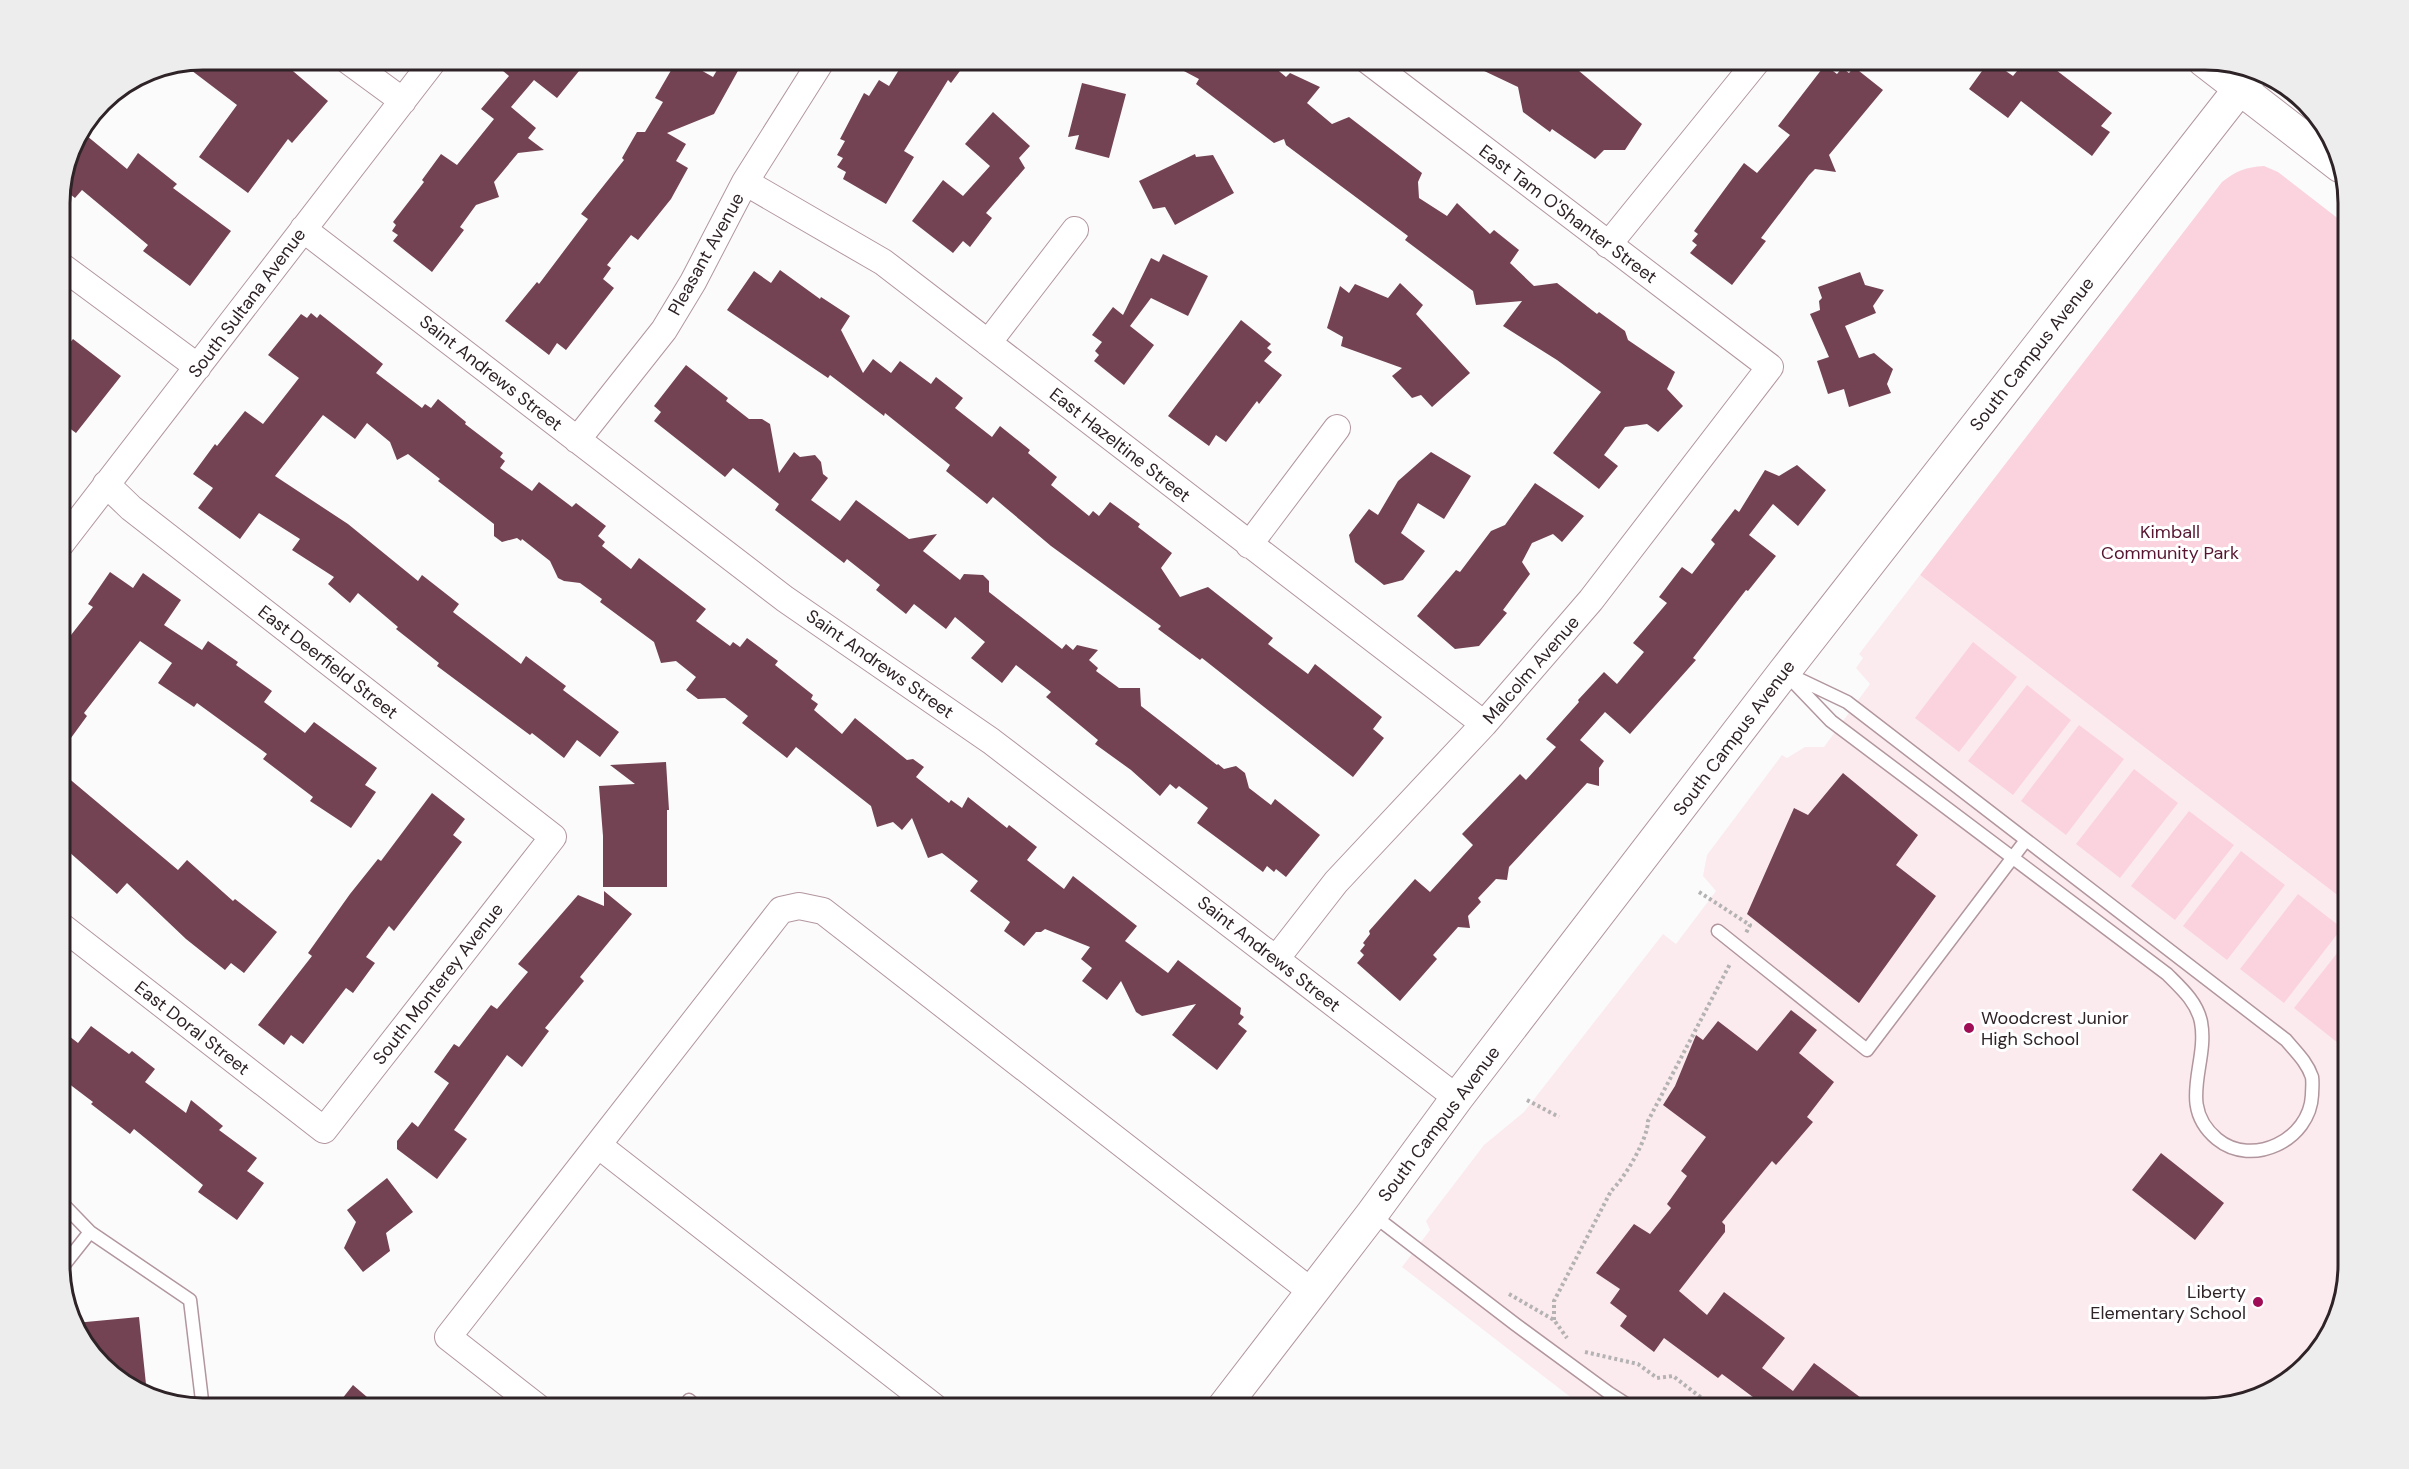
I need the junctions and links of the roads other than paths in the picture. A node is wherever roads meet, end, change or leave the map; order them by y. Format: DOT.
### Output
graph roads {
  1 [pos="362,71"];
  2 [pos="426,71"];
  3 [pos="815,71"];
  4 [pos="1381,71"];
  5 [pos="1749,71"];
  6 [pos="2230,73"];
  7 [pos="2246,81"];
  8 [pos="403,101"];
  9 [pos="2329,156"];
  10 [pos="746,182"];
  11 [pos="303,228"];
  12 [pos="1075,230"];
  13 [pos="1608,245"];
  14 [pos="71,272"];
  15 [pos="988,343"];
  16 [pos="198,367"];
  17 [pos="1770,367"];
  18 [pos="1337,428"];
  19 [pos="577,440"];
  20 [pos="106,484"];
  21 [pos="71,530"];
  22 [pos="1249,545"];
  23 [pos="1784,672"];
  24 [pos="1484,724"];
  25 [pos="553,837"];
  26 [pos="2026,840"];
  27 [pos="2013,857"];
  28 [pos="1718,931"];
  29 [pos="71,934"];
  30 [pos="1276,959"];
  31 [pos="1457,1098"];
  32 [pos="324,1130"];
  33 [pos="598,1145"];
  34 [pos="71,1212"];
  35 [pos="1372,1214"];
  36 [pos="90,1232"];
  37 [pos="71,1256"];
  38 [pos="1312,1292"];
  39 [pos="202,1398"];
  40 [pos="526,1398"];
  41 [pos="923,1398"];
  42 [pos="1230,1398"];
  43 [pos="1617,1398"];
  1 -- 8 [label="street"];
  2 -- 8 [label="street, South Sultana Avenue"];
  3 -- 10 [label="street, Pleasant Avenue"];
  4 -- 13 [label="street, East Tam O'Shanter Street"];
  5 -- 13 [label="street"];
  6 -- 7 [label="street"];
  7 -- 9 [label="street"];
  7 -- 23 [label="street, South Campus Avenue"];
  8 -- 11 [label="street, South Sultana Avenue"];
  10 -- 15 [label="street, East Hazeltine Street"];
  10 -- 19 [label="street, Pleasant Avenue"];
  11 -- 16 [label="street, South Sultana Avenue"];
  11 -- 19 [label="street, Saint Andrews Street"];
  12 -- 15 [label="street"];
  13 -- 17 [label="street, East Tam O'Shanter Street"];
  14 -- 16 [label="street"];
  15 -- 22 [label="street, East Hazeltine Street"];
  16 -- 20 [label="street, South Sultana Avenue"];
  17 -- 24 [label="street, Malcolm Avenue"];
  18 -- 22 [label="street"];
  19 -- 30 [label="street, Saint Andrews Street"];
  20 -- 21 [label="street, South Sultana Avenue"];
  20 -- 25 [label="street, East Deerfield Street"];
  22 -- 24 [label="street, East Hazeltine Street"];
  23 -- 26 [label="lane"];
  23 -- 27 [label="lane"];
  23 -- 31 [label="street, South Campus Avenue"];
  24 -- 30 [label="street, Malcolm Avenue"];
  25 -- 32 [label="street, South Monterey Avenue"];
  26 -- 27 [label="lane"];
  26 -- 27 [label="lane"];
  27 -- 28 [label="lane"];
  29 -- 32 [label="street, East Doral Street"];
  30 -- 31 [label="street, Saint Andrews Street"];
  31 -- 35 [label="street, South Campus Avenue"];
  33 -- 38 [label="street"];
  33 -- 40 [label="street"];
  33 -- 41 [label="street"];
  34 -- 36 [label="lane"];
  35 -- 38 [label="street, South Campus Avenue"];
  35 -- 43 [label="lane"];
  36 -- 37 [label="lane"];
  36 -- 39 [label="lane"];
  38 -- 42 [label="street, South Campus Avenue"];
}
